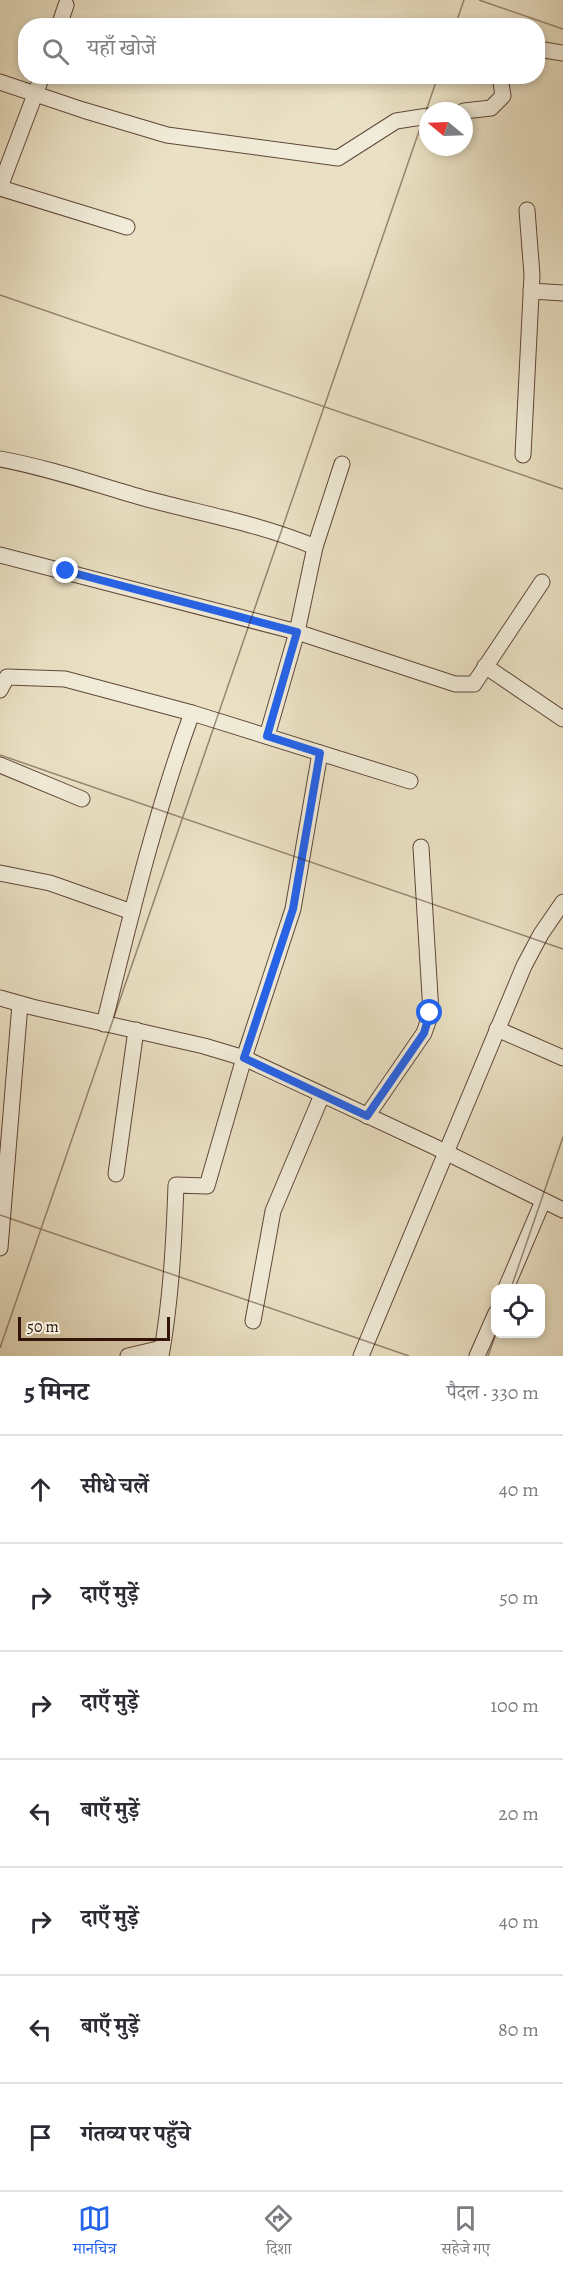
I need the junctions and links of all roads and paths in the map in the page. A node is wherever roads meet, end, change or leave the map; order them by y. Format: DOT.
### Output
graph roads {
  1 [pos="63,2"];
  2 [pos="60,18"];
  3 [pos="545,50"];
  4 [pos="563,53"];
  5 [pos="0,82"];
  6 [pos="39,84"];
  7 [pos="501,84"];
  8 [pos="36,94"];
  9 [pos="473,110"];
  10 [pos="419,117"];
  11 [pos="0,187"];
  12 [pos="527,210"];
  13 [pos="127,227"];
  14 [pos="531,291"];
  15 [pos="563,293"];
  16 [pos="523,454"];
  17 [pos="0,459"];
  18 [pos="342,464"];
  19 [pos="315,547"];
  20 [pos="0,555"];
  21 [pos="542,582"];
  22 [pos="297,632"];
  23 [pos="485,666"];
  24 [pos="0,690"];
  25 [pos="192,713"];
  26 [pos="563,719"];
  27 [pos="267,736"];
  28 [pos="320,753"];
  29 [pos="0,765"];
  30 [pos="410,781"];
  31 [pos="82,799"];
  32 [pos="421,847"];
  33 [pos="0,873"];
  34 [pos="563,902"];
  35 [pos="132,912"];
  36 [pos="558,918"];
  37 [pos="0,998"];
  38 [pos="20,1004"];
  39 [pos="104,1024"];
  40 [pos="497,1029"];
  41 [pos="136,1030"];
  42 [pos="244,1058"];
  43 [pos="563,1059"];
  44 [pos="322,1095"];
  45 [pos="367,1116"];
  46 [pos="445,1152"];
  47 [pos="116,1174"];
  48 [pos="543,1201"];
  49 [pos="563,1210"];
  50 [pos="0,1248"];
  51 [pos="508,1284"];
  52 [pos="253,1322"];
  53 [pos="491,1322"];
  54 [pos="162,1352"];
  55 [pos="128,1356"];
  56 [pos="362,1356"];
  57 [pos="477,1356"];
  1 -- 2 [label="street"];
  3 -- 4 [label="street"];
  5 -- 8 [label="street"];
  6 -- 8 [label="street"];
  7 -- 9 [label="street"];
  8 -- 10 [label="street"];
  8 -- 11 [label="street"];
  11 -- 13 [label="street"];
  12 -- 14 [label="street"];
  14 -- 15 [label="street"];
  14 -- 16 [label="street"];
  17 -- 19 [label="street"];
  18 -- 19 [label="street"];
  19 -- 22 [label="street"];
  20 -- 22 [label="street"];
  21 -- 23 [label="street"];
  22 -- 23 [label="street"];
  22 -- 27 [label="street"];
  23 -- 26 [label="street"];
  24 -- 25 [label="street"];
  25 -- 27 [label="street"];
  25 -- 35 [label="street"];
  27 -- 28 [label="street"];
  28 -- 30 [label="street"];
  28 -- 42 [label="street"];
  29 -- 31 [label="street"];
  32 -- 45 [label="street"];
  33 -- 35 [label="street"];
  34 -- 36 [label="street"];
  35 -- 39 [label="street"];
  36 -- 40 [label="street"];
  37 -- 38 [label="street"];
  38 -- 39 [label="street"];
  38 -- 50 [label="street"];
  39 -- 41 [label="street"];
  40 -- 43 [label="street"];
  40 -- 46 [label="street"];
  41 -- 42 [label="street"];
  41 -- 47 [label="street"];
  42 -- 44 [label="street"];
  42 -- 54 [label="street"];
  44 -- 45 [label="street"];
  44 -- 52 [label="street"];
  45 -- 46 [label="street"];
  46 -- 48 [label="street"];
  46 -- 56 [label="street"];
  48 -- 49 [label="street"];
  48 -- 51 [label="street"];
  53 -- 57 [label="street"];
  54 -- 55 [label="street"];
}
